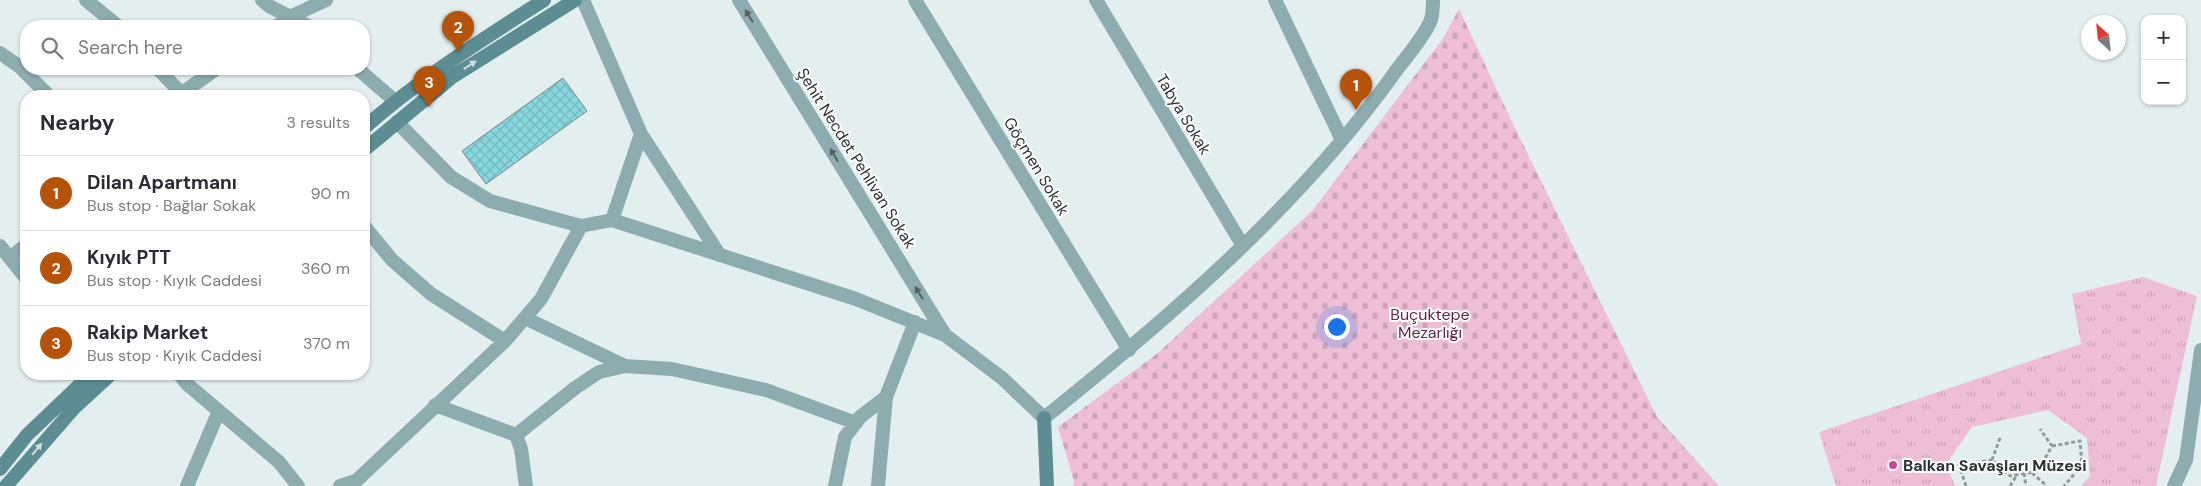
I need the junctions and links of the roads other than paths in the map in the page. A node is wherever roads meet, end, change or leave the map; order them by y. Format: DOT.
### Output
graph roads {
  1 [pos="86,0"];
  2 [pos="262,0"];
  3 [pos="326,0"];
  4 [pos="544,0"];
  5 [pos="575,0"];
  6 [pos="584,0"];
  7 [pos="739,0"];
  8 [pos="915,0"];
  9 [pos="1096,0"];
  10 [pos="1275,0"];
  11 [pos="1434,0"];
  12 [pos="290,17"];
  13 [pos="111,20"];
  14 [pos="286,20"];
  15 [pos="296,20"];
  16 [pos="0,53"];
  17 [pos="20,67"];
  18 [pos="28,75"];
  19 [pos="163,75"];
  20 [pos="208,75"];
  21 [pos="365,75"];
  22 [pos="44,90"];
  23 [pos="177,90"];
  24 [pos="188,90"];
  25 [pos="395,101"];
  26 [pos="384,110"];
  27 [pos="397,122"];
  28 [pos="370,123"];
  29 [pos="641,134"];
  30 [pos="1342,140"];
  31 [pos="370,145"];
  32 [pos="612,220"];
  33 [pos="581,226"];
  34 [pos="370,233"];
  35 [pos="0,246"];
  36 [pos="1242,246"];
  37 [pos="20,250"];
  38 [pos="719,254"];
  39 [pos="10,258"];
  40 [pos="20,270"];
  41 [pos="525,318"];
  42 [pos="915,322"];
  43 [pos="944,335"];
  44 [pos="505,342"];
  45 [pos="1128,350"];
  46 [pos="2201,350"];
  47 [pos="625,366"];
  48 [pos="84,380"];
  49 [pos="104,380"];
  50 [pos="185,380"];
  51 [pos="886,397"];
  52 [pos="435,405"];
  53 [pos="219,411"];
  54 [pos="1044,418"];
  55 [pos="856,423"];
  56 [pos="516,435"];
  57 [pos="0,469"];
  58 [pos="6,486"];
  59 [pos="187,486"];
  60 [pos="298,486"];
  61 [pos="340,486"];
  62 [pos="526,486"];
  63 [pos="835,486"];
  64 [pos="878,486"];
  65 [pos="1047,486"];
  66 [pos="2174,486"];
  1 -- 13 [label="street"];
  2 -- 12 [label="street"];
  3 -- 12 [label="street"];
  4 -- 25 [label="main road"];
  27 -- 5 [label="main road, one-way"];
  6 -- 29 [label="street"];
  43 -- 7 [label="street, Şehit Necdet Pehlivan Sokak, one-way"];
  8 -- 45 [label="street, Göçmen Sokak"];
  9 -- 36 [label="street, Tabya Sokak"];
  10 -- 30 [label="street"];
  11 -- 30 [label="street"];
  12 -- 14 [label="street"];
  12 -- 15 [label="street"];
  16 -- 17 [label="street"];
  18 -- 22 [label="street"];
  19 -- 23 [label="street"];
  20 -- 24 [label="street"];
  21 -- 25 [label="street"];
  25 -- 26 [label="main road"];
  26 -- 27 [label="main road"];
  26 -- 28 [label="main road"];
  27 -- 31 [label="main road"];
  27 -- 33 [label="street"];
  29 -- 32 [label="street"];
  29 -- 38 [label="street"];
  30 -- 36 [label="street"];
  32 -- 33 [label="street"];
  32 -- 38 [label="street"];
  33 -- 41 [label="street"];
  34 -- 44 [label="street"];
  35 -- 39 [label="street"];
  36 -- 45 [label="street"];
  37 -- 39 [label="street"];
  38 -- 42 [label="street"];
  39 -- 40 [label="street"];
  41 -- 44 [label="street"];
  41 -- 47 [label="street"];
  42 -- 43 [label="street"];
  42 -- 51 [label="street"];
  43 -- 54 [label="street"];
  44 -- 52 [label="street"];
  45 -- 54 [label="street"];
  46 -- 66 [label="street"];
  47 -- 55 [label="street"];
  47 -- 56 [label="street"];
  48 -- 57 [label="main road"];
  58 -- 49 [label="main road, one-way"];
  50 -- 53 [label="street"];
  51 -- 55 [label="street"];
  51 -- 64 [label="street"];
  52 -- 56 [label="street"];
  52 -- 61 [label="street"];
  53 -- 59 [label="street"];
  53 -- 60 [label="street"];
  54 -- 65 [label="main road"];
  55 -- 63 [label="street"];
  56 -- 62 [label="street"];
}
